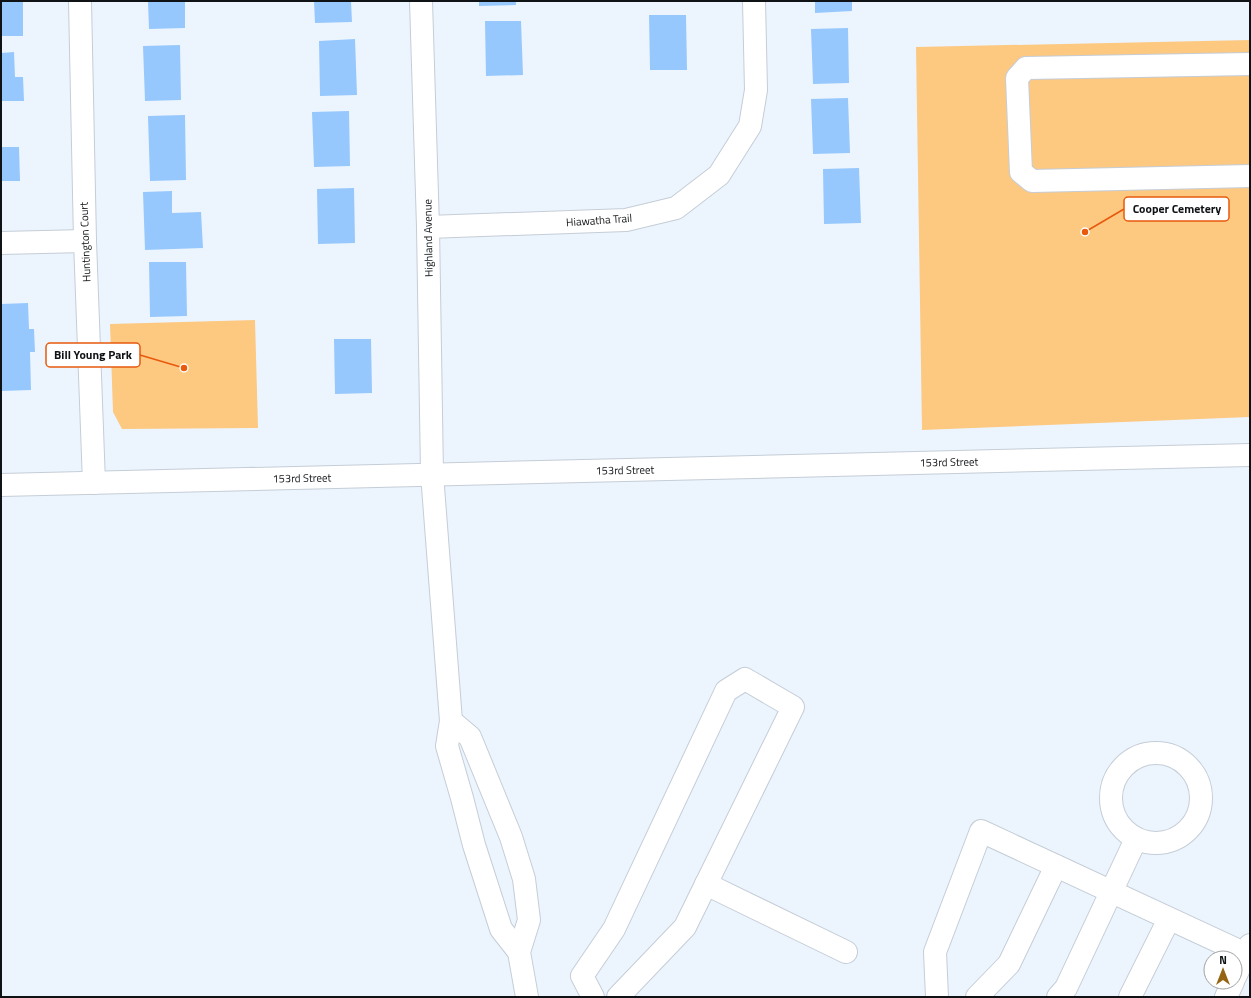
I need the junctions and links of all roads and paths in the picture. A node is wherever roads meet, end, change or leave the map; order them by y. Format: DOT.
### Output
graph roads {
  1 [pos="80,1"];
  2 [pos="421,1"];
  3 [pos="754,1"];
  4 [pos="1250,64"];
  5 [pos="1250,176"];
  6 [pos="428,227"];
  7 [pos="85,241"];
  8 [pos="1,243"];
  9 [pos="1250,454"];
  10 [pos="432,474"];
  11 [pos="94,483"];
  12 [pos="1,485"];
  13 [pos="451,721"];
  14 [pos="1136,839"];
  15 [pos="1056,866"];
  16 [pos="706,884"];
  17 [pos="1112,892"];
  18 [pos="1169,919"];
  19 [pos="519,952"];
  20 [pos="846,952"];
  21 [pos="1249,952"];
  22 [pos="1243,963"];
  23 [pos="527,997"];
  24 [pos="593,997"];
  25 [pos="618,997"];
  26 [pos="937,997"];
  27 [pos="977,997"];
  28 [pos="1058,997"];
  29 [pos="1130,997"];
  1 -- 7 [label="street, Huntington Court"];
  2 -- 6 [label="street, Highland Avenue"];
  3 -- 6 [label="street, Hiawatha Trail"];
  4 -- 5 [label="street"];
  6 -- 10 [label="street, Highland Avenue"];
  7 -- 8 [label="street"];
  7 -- 11 [label="street, Huntington Court"];
  9 -- 10 [label="street, 153rd Street"];
  10 -- 11 [label="street, 153rd Street"];
  10 -- 13 [label="street, Highland Avenue"];
  11 -- 12 [label="street, 153rd Street"];
  13 -- 19 [label="street, Highland Avenue"];
  13 -- 19 [label="street"];
  14 -- 14 [label="street"];
  14 -- 17 [label="street"];
  15 -- 17 [label="street"];
  15 -- 26 [label="street"];
  15 -- 27 [label="street"];
  16 -- 20 [label="street"];
  16 -- 24 [label="street"];
  16 -- 25 [label="street"];
  17 -- 18 [label="street"];
  17 -- 28 [label="street"];
  18 -- 21 [label="street"];
  18 -- 29 [label="street"];
  19 -- 23 [label="street"];
  21 -- 22 [label="street"];
}
